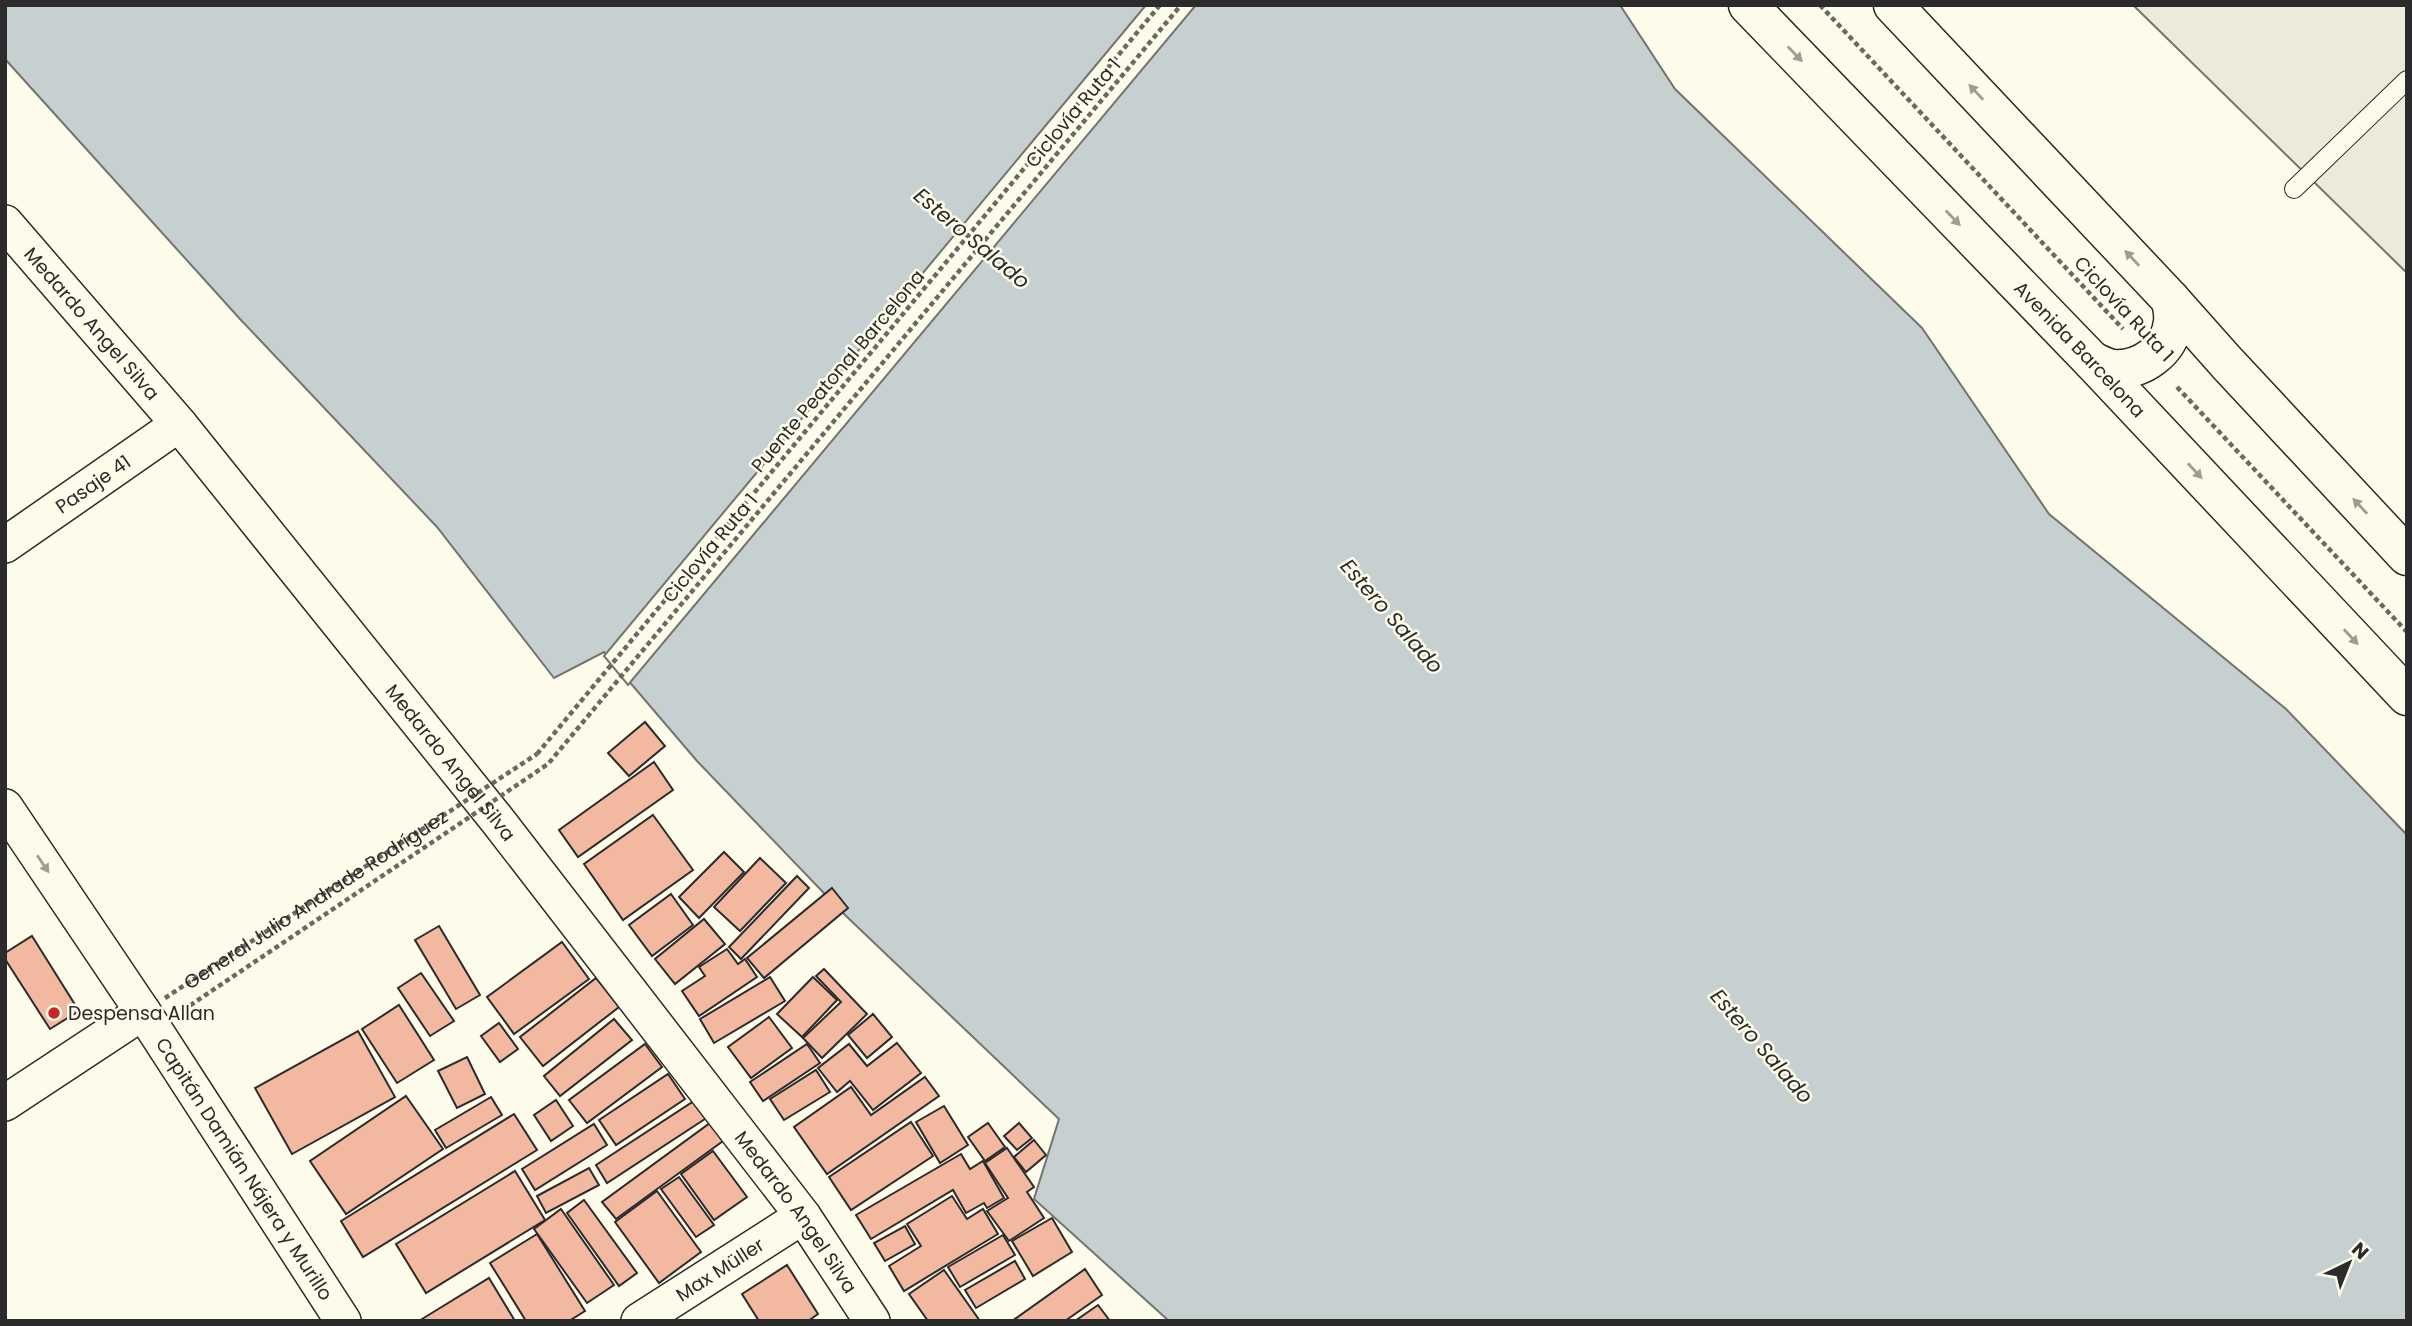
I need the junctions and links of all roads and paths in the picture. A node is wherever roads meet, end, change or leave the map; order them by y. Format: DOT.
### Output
graph roads {
  1 [pos="1160,5"];
  2 [pos="1181,5"];
  3 [pos="1748,5"];
  4 [pos="1820,5"];
  5 [pos="1894,5"];
  6 [pos="2407,80"];
  7 [pos="2294,189"];
  8 [pos="5,223"];
  9 [pos="2171,300"];
  10 [pos="2092,362"];
  11 [pos="2227,363"];
  12 [pos="2159,367"];
  13 [pos="179,424"];
  14 [pos="2158,431"];
  15 [pos="5,545"];
  16 [pos="2407,556"];
  17 [pos="2407,632"];
  18 [pos="2407,696"];
  19 [pos="537,754"];
  20 [pos="5,807"];
  21 [pos="161,1009"];
  22 [pos="5,1102"];
  23 [pos="803,1216"];
  24 [pos="343,1321"];
  25 [pos="639,1321"];
  26 [pos="872,1321"];
  1 -- 19 [label="path, Puente Peatonal Barcelona"];
  2 -- 21 [label="path, Ciclovía Ruta 1, bridge"];
  3 -- 10 [label="main road, Avenida Barcelona, one-way"];
  4 -- 12 [label="path, Ciclovía Ruta 1"];
  9 -- 5 [label="main road, one-way"];
  6 -- 7 [label="lane"];
  8 -- 13 [label="street, Medardo Angel Silva"];
  9 -- 11 [label="main road"];
  9 -- 12 [label="main road"];
  10 -- 12 [label="main road"];
  10 -- 14 [label="main road, Avenida Barcelona"];
  11 -- 12 [label="main road"];
  16 -- 11 [label="main road, one-way"];
  12 -- 14 [label="main road"];
  12 -- 17 [label="path, Ciclovía Ruta 1"];
  13 -- 15 [label="street, Pasaje 41"];
  13 -- 23 [label="street, Medardo Angel Silva"];
  14 -- 18 [label="main road, Avenida Barcelona, one-way"];
  19 -- 21 [label="path, General Julio Andrade Rodríguez, bridge"];
  20 -- 21 [label="street, Capitán Damián Nájera y Murillo, one-way"];
  21 -- 22 [label="street"];
  21 -- 24 [label="street, Capitán Damián Nájera y Murillo"];
  23 -- 25 [label="street, Max Müller"];
  23 -- 26 [label="street, Medardo Angel Silva"];
}
